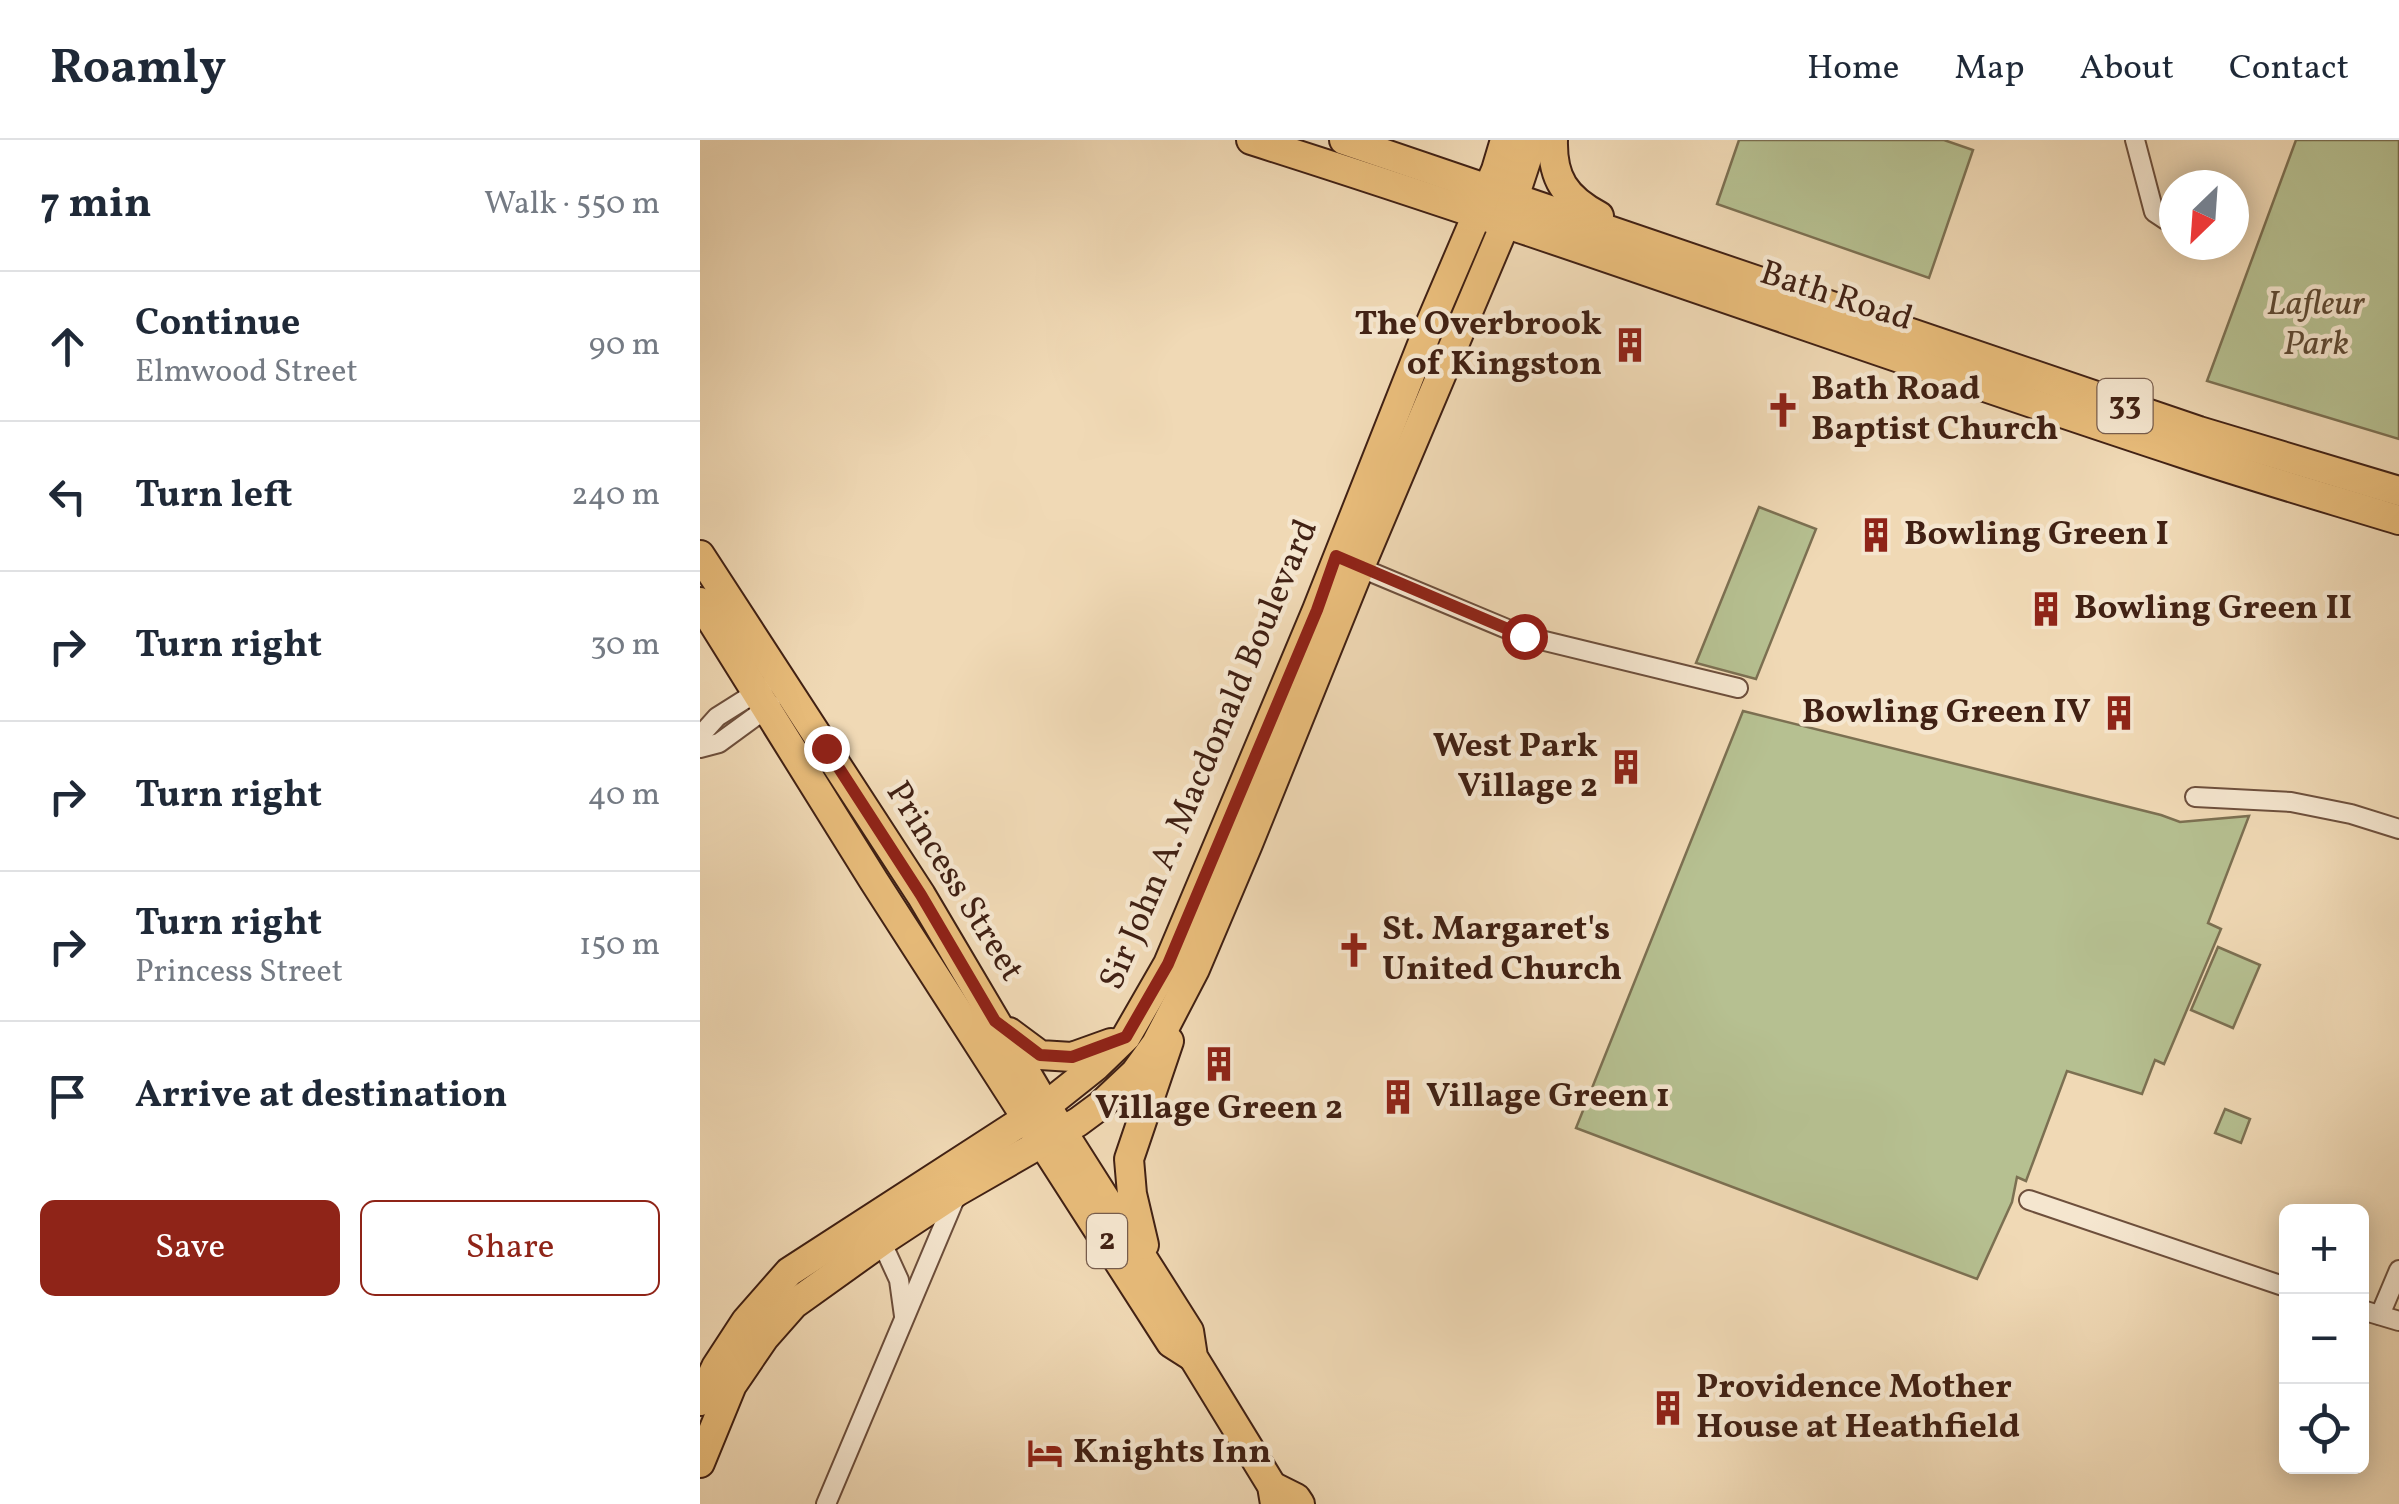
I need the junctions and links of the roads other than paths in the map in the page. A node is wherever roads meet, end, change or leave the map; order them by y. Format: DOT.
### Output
graph roads {
  1 [pos="1251,140"];
  2 [pos="1344,140"];
  3 [pos="1505,140"];
  4 [pos="1533,140"];
  5 [pos="1553,140"];
  6 [pos="2134,140"];
  7 [pos="1482,200"];
  8 [pos="1510,210"];
  9 [pos="2159,215"];
  10 [pos="1662,249"];
  11 [pos="2399,490"];
  12 [pos="2399,520"];
  13 [pos="700,555"];
  14 [pos="1348,562"];
  15 [pos="700,602"];
  16 [pos="1738,688"];
  17 [pos="774,693"];
  18 [pos="700,736"];
  19 [pos="700,748"];
  20 [pos="2195,797"];
  21 [pos="2399,829"];
  22 [pos="1195,969"];
  23 [pos="995,1021"];
  24 [pos="1126,1037"];
  25 [pos="1036,1112"];
  26 [pos="1054,1137"];
  27 [pos="958,1191"];
  28 [pos="2029,1200"];
  29 [pos="876,1230"];
  30 [pos="2399,1270"];
  31 [pos="1150,1271"];
  32 [pos="2279,1285"];
  33 [pos="2369,1312"];
  34 [pos="2380,1315"];
  35 [pos="904,1316"];
  36 [pos="2399,1321"];
  37 [pos="1194,1357"];
  38 [pos="700,1402"];
  39 [pos="700,1463"];
  40 [pos="1273,1495"];
  41 [pos="826,1504"];
  42 [pos="1300,1504"];
  1 -- 7 [label="main road, Bath Road / 33"];
  2 -- 7 [label="main road, Bath Road / 33"];
  3 -- 7 [label="main road, Sir John A. Macdonald Boulevard"];
  4 -- 8 [label="main road, Sir John A. Macdonald Boulevard"];
  5 -- 10 [label="main road"];
  6 -- 9 [label="street"];
  7 -- 8 [label="main road, Bath Road / 33"];
  7 -- 14 [label="main road, Sir John A. Macdonald Boulevard"];
  8 -- 10 [label="main road, Bath Road / 33"];
  8 -- 12 [label="main road, Bath Road / 33"];
  8 -- 14 [label="main road, Sir John A. Macdonald Boulevard"];
  10 -- 11 [label="main road, Bath Road / 33"];
  13 -- 17 [label="main road, Princess Street / 2"];
  14 -- 16 [label="street"];
  14 -- 22 [label="main road, Sir John A. Macdonald Boulevard"];
  14 -- 24 [label="main road, Sir John A. Macdonald Boulevard"];
  15 -- 17 [label="main road, Princess Street / 2"];
  17 -- 18 [label="street"];
  17 -- 19 [label="street"];
  17 -- 23 [label="main road, Princess Street / 2"];
  17 -- 25 [label="main road, Princess Street / 2"];
  20 -- 21 [label="street"];
  22 -- 26 [label="main road, Sir John A. Macdonald Boulevard"];
  22 -- 31 [label="main road"];
  23 -- 24 [label="main road"];
  23 -- 25 [label="main road, Princess Street / 2"];
  24 -- 25 [label="main road, Sir John A. Macdonald Boulevard"];
  25 -- 26 [label="main road, Princess Street / 2"];
  25 -- 29 [label="main road, Sir John A. Macdonald Boulevard"];
  26 -- 27 [label="main road, Sir John A. Macdonald Boulevard"];
  26 -- 31 [label="main road, Princess Street / 2"];
  26 -- 37 [label="main road, Princess Street / 2"];
  27 -- 29 [label="main road, Sir John A. Macdonald Boulevard"];
  27 -- 35 [label="street"];
  28 -- 32 [label="street"];
  29 -- 35 [label="street"];
  29 -- 38 [label="main road, Sir John A. Macdonald Boulevard"];
  29 -- 39 [label="main road, Sir John A. Macdonald Boulevard"];
  30 -- 34 [label="street"];
  31 -- 37 [label="main road, Princess Street / 2"];
  33 -- 34 [label="street"];
  34 -- 36 [label="street"];
  35 -- 41 [label="street"];
  37 -- 40 [label="main road, Princess Street / 2"];
  40 -- 42 [label="main road, Princess Street / 2"];
}
